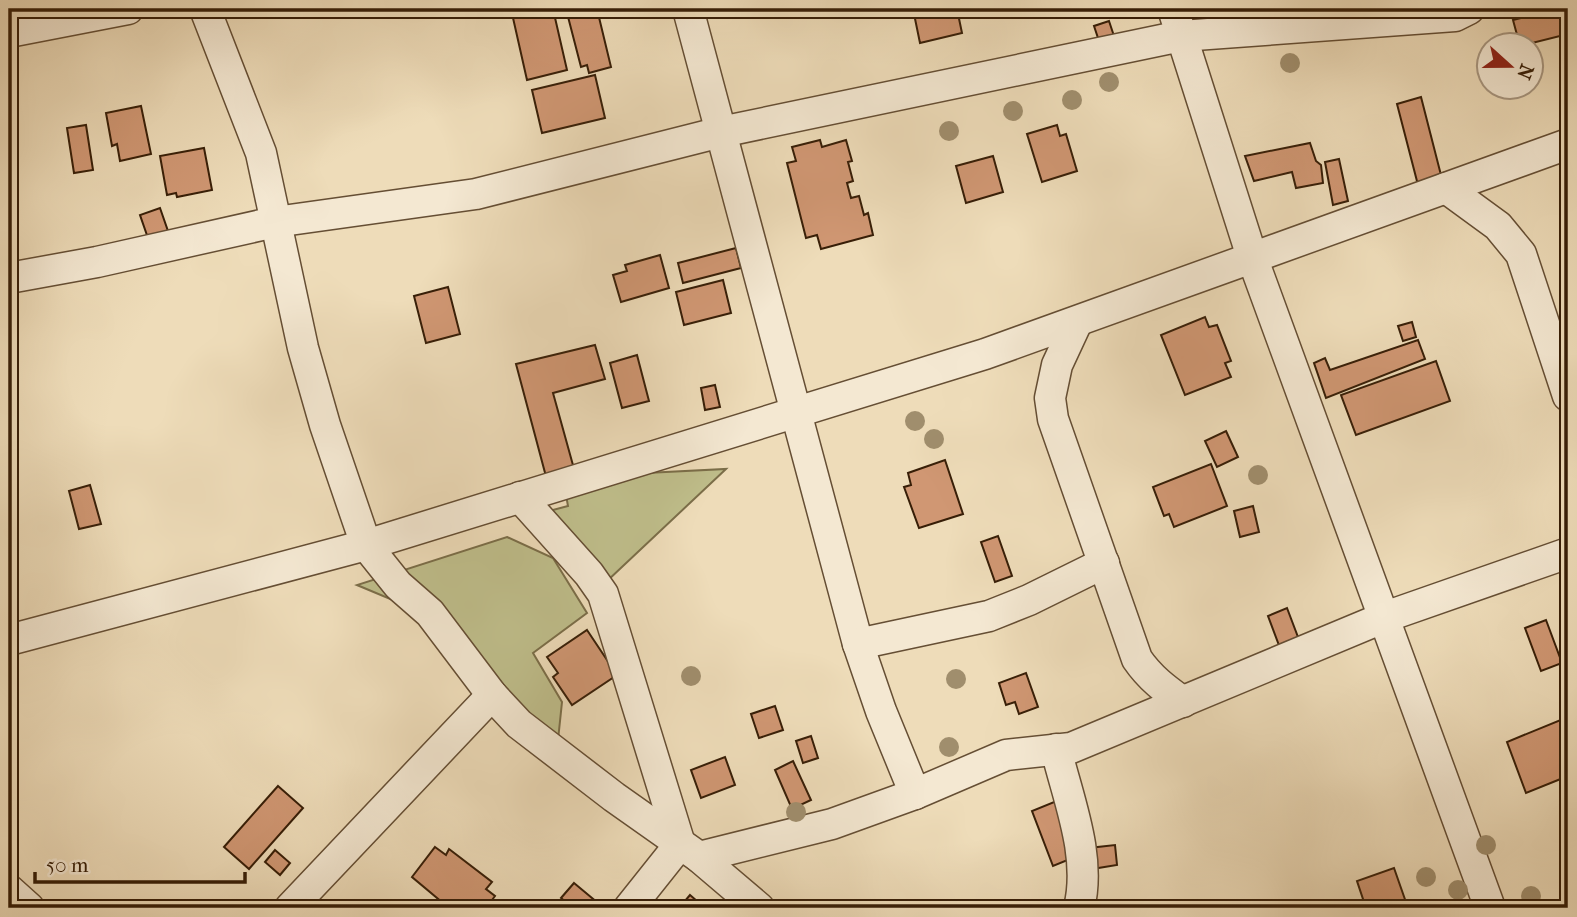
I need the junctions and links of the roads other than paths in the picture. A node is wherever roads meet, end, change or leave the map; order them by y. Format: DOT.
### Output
graph roads {
  1 [pos="128,9"];
  2 [pos="205,9"];
  3 [pos="688,9"];
  4 [pos="1469,9"];
  5 [pos="1177,22"];
  6 [pos="9,32"];
  7 [pos="721,132"];
  8 [pos="1568,144"];
  9 [pos="1446,188"];
  10 [pos="275,222"];
  11 [pos="1252,257"];
  12 [pos="9,278"];
  13 [pos="1077,322"];
  14 [pos="1568,396"];
  15 [pos="795,412"];
  16 [pos="520,497"];
  17 [pos="366,545"];
  18 [pos="1568,554"];
  19 [pos="1104,563"];
  20 [pos="1385,617"];
  21 [pos="9,640"];
  22 [pos="858,644"];
  23 [pos="492,695"];
  24 [pos="1183,702"];
  25 [pos="1055,749"];
  26 [pos="915,794"];
  27 [pos="690,850"];
  28 [pos="9,890"];
  29 [pos="29,908"];
  30 [pos="290,908"];
  31 [pos="629,908"];
  32 [pos="759,908"];
  33 [pos="1079,908"];
  34 [pos="1490,908"];
  1 -- 6 [label="street"];
  2 -- 10 [label="street"];
  3 -- 7 [label="street"];
  4 -- 5 [label="street"];
  5 -- 7 [label="street"];
  5 -- 11 [label="street"];
  7 -- 10 [label="street"];
  7 -- 15 [label="street"];
  8 -- 9 [label="street"];
  9 -- 11 [label="street"];
  9 -- 14 [label="street"];
  10 -- 12 [label="street"];
  10 -- 17 [label="street"];
  11 -- 13 [label="street"];
  11 -- 20 [label="street"];
  13 -- 15 [label="street"];
  13 -- 19 [label="street"];
  15 -- 16 [label="street"];
  15 -- 22 [label="street"];
  16 -- 17 [label="street"];
  16 -- 27 [label="street"];
  17 -- 21 [label="street"];
  17 -- 23 [label="street"];
  18 -- 20 [label="street"];
  19 -- 22 [label="street"];
  19 -- 24 [label="street"];
  20 -- 24 [label="street"];
  20 -- 34 [label="street"];
  22 -- 26 [label="street"];
  23 -- 27 [label="street"];
  23 -- 30 [label="street"];
  24 -- 25 [label="street"];
  25 -- 26 [label="street"];
  25 -- 33 [label="street"];
  26 -- 27 [label="street"];
  27 -- 31 [label="street"];
  27 -- 32 [label="street"];
  28 -- 29 [label="street"];
}
